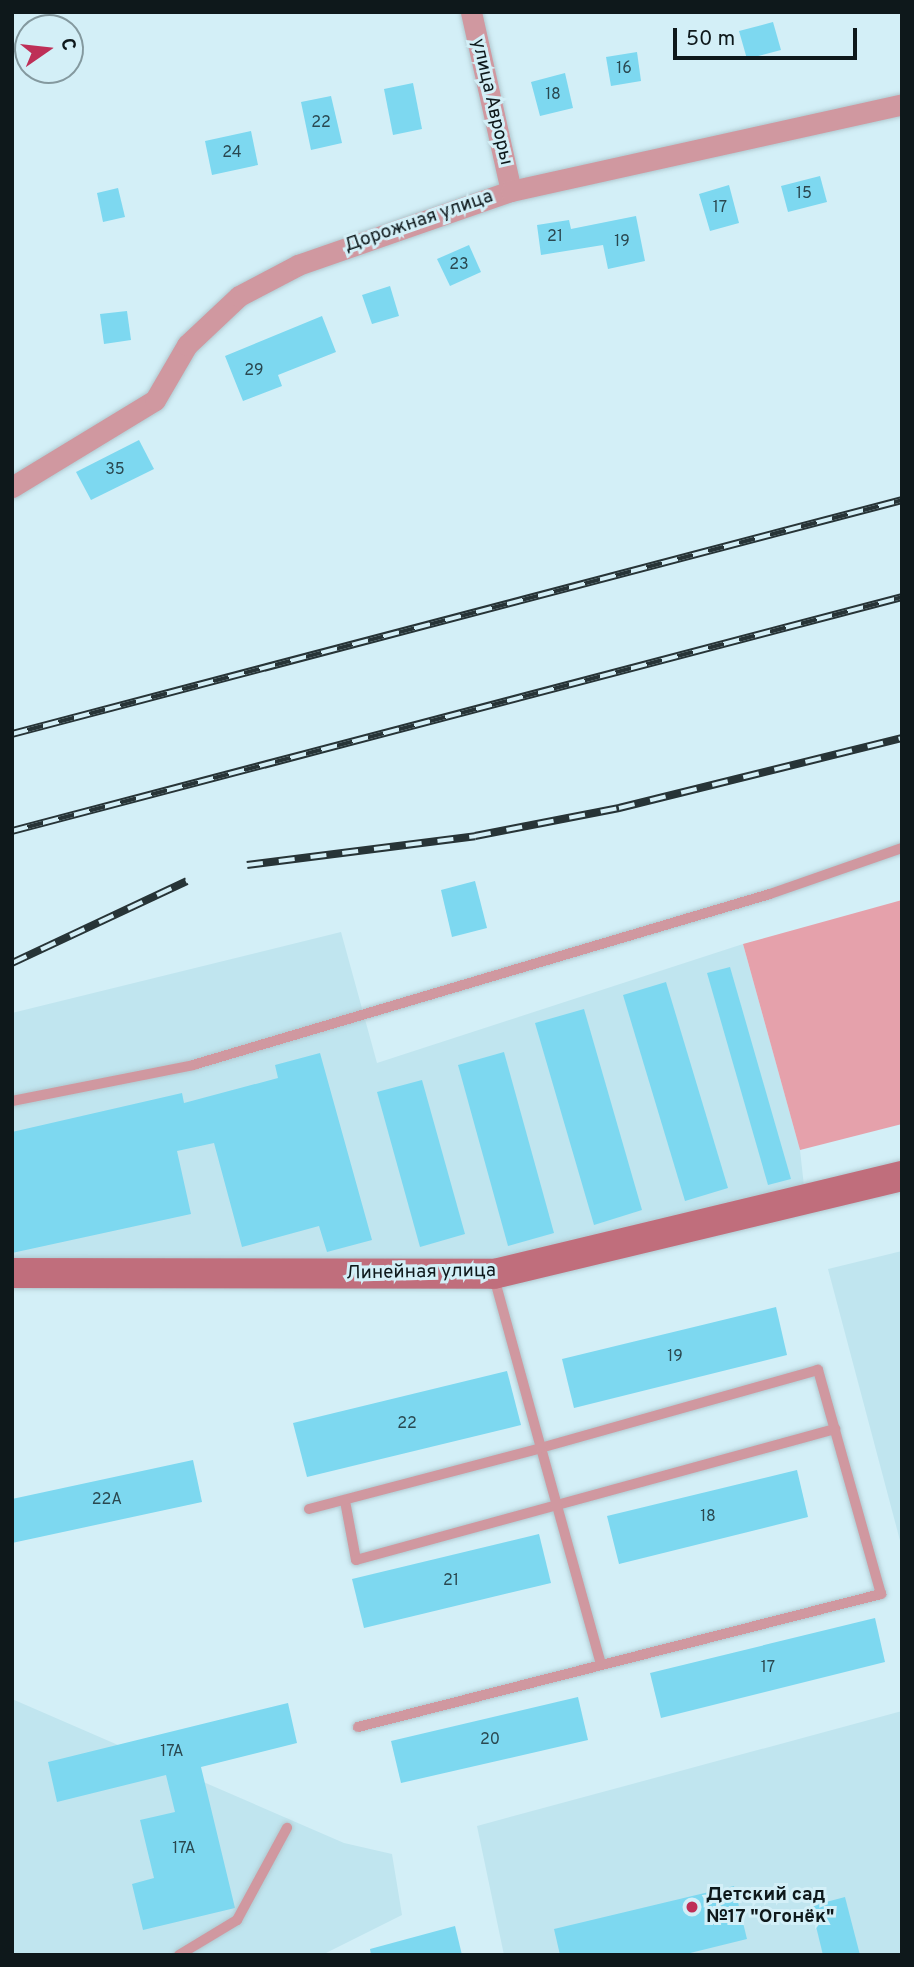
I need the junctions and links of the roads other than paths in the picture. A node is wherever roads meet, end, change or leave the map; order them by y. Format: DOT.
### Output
graph roads {
  1 [pos="471,12"];
  2 [pos="902,104"];
  3 [pos="511,191"];
  4 [pos="12,487"];
  5 [pos="902,848"];
  6 [pos="12,1101"];
  7 [pos="902,1175"];
  8 [pos="12,1273"];
  9 [pos="494,1274"];
  10 [pos="835,1429"];
  11 [pos="541,1448"];
  12 [pos="345,1501"];
  13 [pos="558,1505"];
  14 [pos="309,1509"];
  15 [pos="601,1664"];
  16 [pos="358,1727"];
  17 [pos="287,1828"];
  18 [pos="179,1955"];
  1 -- 3 [label="street, улица Авроры"];
  2 -- 3 [label="street, Дорожная улица"];
  3 -- 4 [label="street, Дорожная улица"];
  5 -- 6 [label="lane"];
  7 -- 9 [label="main road, Линейная улица"];
  8 -- 9 [label="main road, Линейная улица"];
  9 -- 11 [label="lane"];
  10 -- 11 [label="lane"];
  10 -- 13 [label="lane"];
  10 -- 15 [label="lane"];
  11 -- 12 [label="lane"];
  11 -- 13 [label="lane"];
  12 -- 13 [label="lane"];
  12 -- 14 [label="lane"];
  13 -- 15 [label="lane"];
  15 -- 16 [label="lane"];
  17 -- 18 [label="lane"];
}
